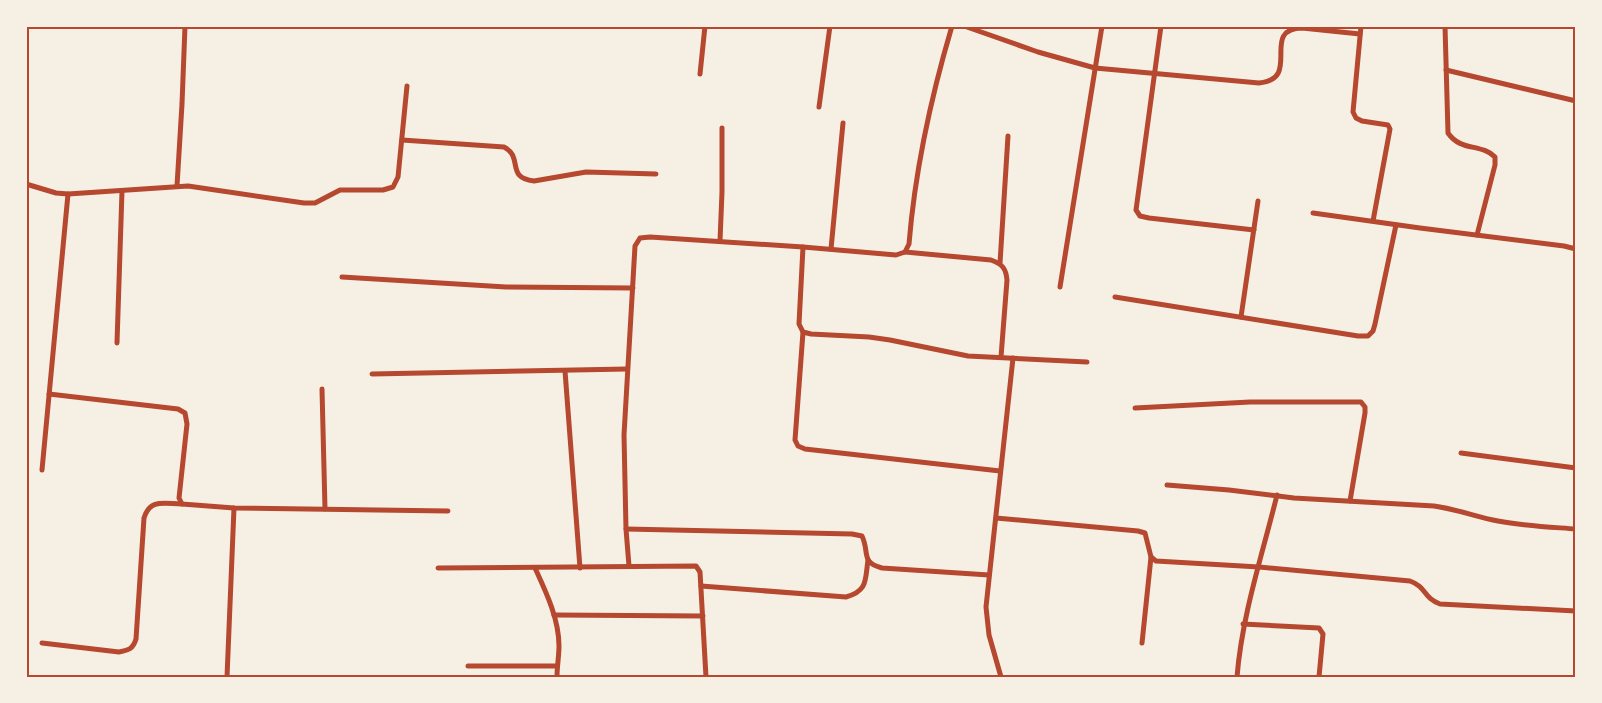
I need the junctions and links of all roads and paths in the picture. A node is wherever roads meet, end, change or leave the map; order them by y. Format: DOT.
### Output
graph roads {
  1 [pos="185,26"];
  2 [pos="704,26"];
  3 [pos="830,26"];
  4 [pos="952,26"];
  5 [pos="964,26"];
  6 [pos="1102,26"];
  7 [pos="1161,26"];
  8 [pos="1361,26"];
  9 [pos="1445,26"];
  10 [pos="1360,34"];
  11 [pos="1095,68"];
  12 [pos="1446,70"];
  13 [pos="700,74"];
  14 [pos="1154,74"];
  15 [pos="407,86"];
  16 [pos="1576,101"];
  17 [pos="819,107"];
  18 [pos="844,123"];
  19 [pos="722,128"];
  20 [pos="1008,136"];
  21 [pos="402,140"];
  22 [pos="656,174"];
  23 [pos="26,184"];
  24 [pos="177,186"];
  25 [pos="122,191"];
  26 [pos="68,194"];
  27 [pos="1258,201"];
  28 [pos="1313,213"];
  29 [pos="1373,221"];
  30 [pos="1396,225"];
  31 [pos="1254,230"];
  32 [pos="1477,235"];
  33 [pos="720,241"];
  34 [pos="803,247"];
  35 [pos="831,249"];
  36 [pos="1576,249"];
  37 [pos="906,252"];
  38 [pos="1000,263"];
  39 [pos="342,277"];
  40 [pos="1060,287"];
  41 [pos="633,288"];
  42 [pos="1115,297"];
  43 [pos="1241,317"];
  44 [pos="803,332"];
  45 [pos="117,343"];
  46 [pos="1001,358"];
  47 [pos="1013,358"];
  48 [pos="1087,362"];
  49 [pos="627,369"];
  50 [pos="566,371"];
  51 [pos="372,374"];
  52 [pos="322,389"];
  53 [pos="49,394"];
  54 [pos="1134,408"];
  55 [pos="1461,454"];
  56 [pos="1576,468"];
  57 [pos="42,470"];
  58 [pos="1000,471"];
  59 [pos="1167,485"];
  60 [pos="1277,496"];
  61 [pos="1350,501"];
  62 [pos="182,504"];
  63 [pos="234,508"];
  64 [pos="325,509"];
  65 [pos="448,511"];
  66 [pos="996,518"];
  67 [pos="626,529"];
  68 [pos="1576,529"];
  69 [pos="1151,557"];
  70 [pos="868,560"];
  71 [pos="629,566"];
  72 [pos="1259,567"];
  73 [pos="438,568"];
  74 [pos="536,568"];
  75 [pos="580,568"];
  76 [pos="989,575"];
  77 [pos="701,586"];
  78 [pos="1576,611"];
  79 [pos="554,615"];
  80 [pos="703,616"];
  81 [pos="1243,624"];
  82 [pos="42,643"];
  83 [pos="1142,643"];
  84 [pos="468,666"];
  85 [pos="557,666"];
  86 [pos="227,677"];
  87 [pos="557,677"];
  88 [pos="706,677"];
  89 [pos="1001,677"];
  90 [pos="1237,677"];
  91 [pos="1319,677"];
  1 -- 24 [label="street"];
  2 -- 13 [label="street"];
  3 -- 17 [label="street"];
  4 -- 37 [label="street"];
  5 -- 11 [label="street"];
  6 -- 11 [label="street"];
  7 -- 14 [label="street"];
  8 -- 10 [label="street"];
  9 -- 12 [label="street"];
  10 -- 14 [label="street"];
  10 -- 29 [label="street"];
  11 -- 14 [label="street"];
  11 -- 40 [label="street"];
  12 -- 16 [label="street"];
  12 -- 32 [label="street"];
  14 -- 31 [label="street"];
  15 -- 21 [label="street"];
  18 -- 35 [label="street"];
  19 -- 33 [label="street"];
  20 -- 38 [label="street"];
  21 -- 22 [label="street"];
  21 -- 24 [label="street"];
  23 -- 26 [label="street"];
  24 -- 25 [label="street"];
  25 -- 26 [label="street"];
  25 -- 45 [label="street"];
  26 -- 53 [label="street"];
  27 -- 31 [label="street"];
  28 -- 29 [label="street"];
  29 -- 30 [label="street"];
  30 -- 32 [label="street"];
  30 -- 43 [label="street"];
  31 -- 43 [label="street"];
  32 -- 36 [label="street"];
  33 -- 34 [label="street"];
  33 -- 41 [label="street"];
  34 -- 35 [label="street"];
  34 -- 44 [label="street"];
  35 -- 37 [label="street"];
  37 -- 38 [label="street"];
  38 -- 46 [label="street"];
  39 -- 41 [label="street"];
  41 -- 49 [label="street"];
  42 -- 43 [label="street"];
  44 -- 46 [label="street"];
  44 -- 58 [label="street"];
  46 -- 47 [label="street"];
  47 -- 48 [label="street"];
  47 -- 58 [label="street"];
  49 -- 50 [label="street"];
  49 -- 67 [label="street"];
  50 -- 51 [label="street"];
  50 -- 75 [label="street"];
  52 -- 64 [label="street"];
  53 -- 57 [label="street"];
  53 -- 62 [label="street"];
  54 -- 61 [label="street"];
  55 -- 56 [label="street"];
  58 -- 66 [label="street"];
  59 -- 60 [label="street"];
  60 -- 61 [label="street"];
  60 -- 72 [label="street"];
  61 -- 68 [label="street"];
  62 -- 63 [label="street"];
  62 -- 82 [label="street"];
  63 -- 64 [label="street"];
  63 -- 86 [label="street"];
  64 -- 65 [label="street"];
  66 -- 69 [label="street"];
  66 -- 76 [label="street"];
  67 -- 70 [label="street"];
  67 -- 71 [label="street"];
  69 -- 72 [label="street"];
  69 -- 83 [label="street"];
  70 -- 76 [label="street"];
  70 -- 77 [label="street"];
  71 -- 75 [label="street"];
  71 -- 77 [label="street"];
  72 -- 78 [label="street"];
  72 -- 81 [label="street"];
  73 -- 74 [label="street"];
  74 -- 75 [label="street"];
  74 -- 79 [label="street"];
  76 -- 89 [label="street"];
  77 -- 80 [label="street"];
  79 -- 80 [label="street"];
  79 -- 85 [label="street"];
  80 -- 88 [label="street"];
  81 -- 90 [label="street"];
  81 -- 91 [label="street"];
  84 -- 85 [label="street"];
  85 -- 87 [label="street"];
}
